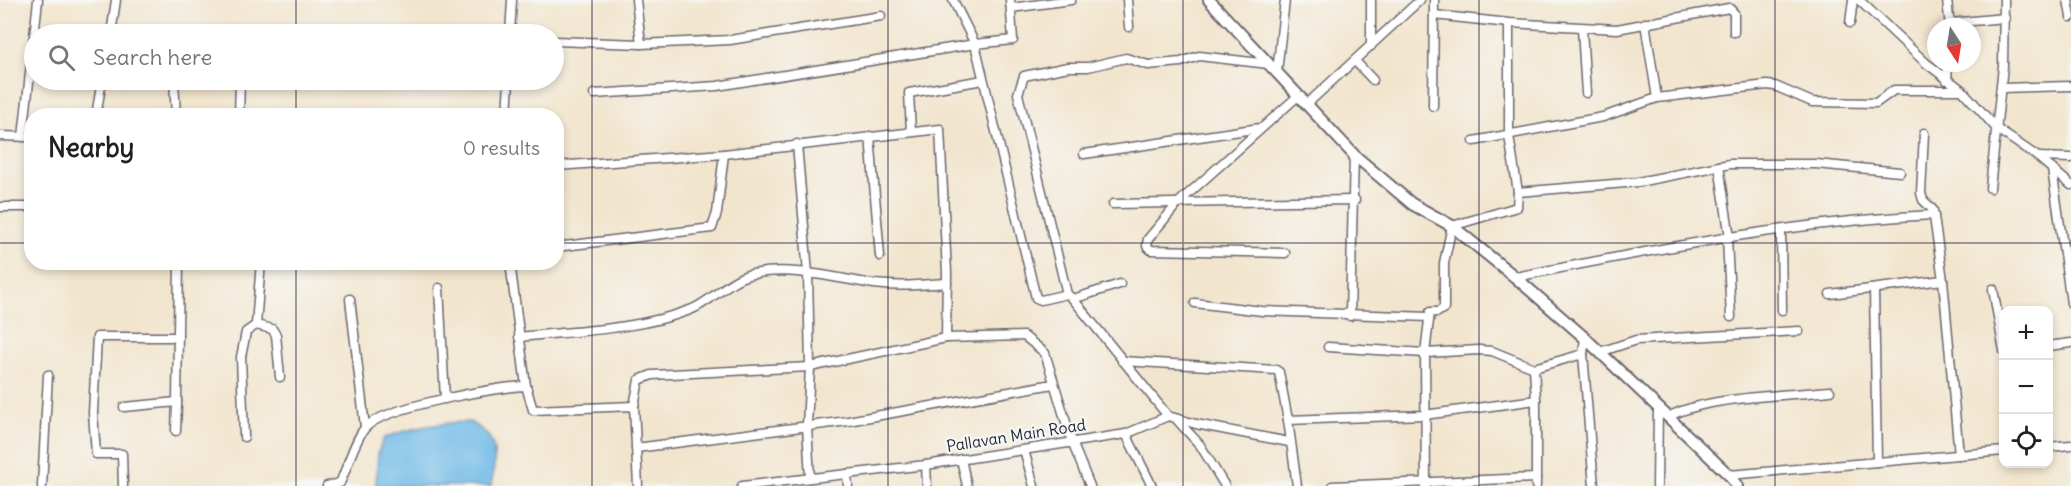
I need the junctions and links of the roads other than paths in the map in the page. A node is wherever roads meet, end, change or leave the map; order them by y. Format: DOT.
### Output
graph roads {
  1 [pos="38,0"];
  2 [pos="116,0"];
  3 [pos="512,0"];
  4 [pos="636,0"];
  5 [pos="953,0"];
  6 [pos="1071,0"];
  7 [pos="1127,0"];
  8 [pos="1209,0"];
  9 [pos="1285,0"];
  10 [pos="1371,0"];
  11 [pos="1420,0"];
  12 [pos="1434,0"];
  13 [pos="1853,0"];
  14 [pos="1859,0"];
  15 [pos="1947,0"];
  16 [pos="2004,0"];
  17 [pos="2068,0"];
  18 [pos="1010,4"];
  19 [pos="1434,15"];
  20 [pos="881,16"];
  21 [pos="2071,17"];
  22 [pos="1949,18"];
  23 [pos="2005,18"];
  24 [pos="1981,21"];
  25 [pos="1509,23"];
  26 [pos="1645,23"];
  27 [pos="1850,23"];
  28 [pos="36,24"];
  29 [pos="112,24"];
  30 [pos="511,24"];
  31 [pos="1129,27"];
  32 [pos="1582,29"];
  33 [pos="1734,32"];
  34 [pos="564,41"];
  35 [pos="640,44"];
  36 [pos="975,44"];
  37 [pos="1371,46"];
  38 [pos="1355,61"];
  39 [pos="1269,64"];
  40 [pos="1277,72"];
  41 [pos="1947,72"];
  42 [pos="983,80"];
  43 [pos="1372,80"];
  44 [pos="1947,80"];
  45 [pos="2071,86"];
  46 [pos="2002,88"];
  47 [pos="31,90"];
  48 [pos="100,90"];
  49 [pos="175,90"];
  50 [pos="240,90"];
  51 [pos="508,90"];
  52 [pos="1962,90"];
  53 [pos="1586,93"];
  54 [pos="594,94"];
  55 [pos="1298,96"];
  56 [pos="1657,98"];
  57 [pos="1307,104"];
  58 [pos="1433,106"];
  59 [pos="29,108"];
  60 [pos="97,108"];
  61 [pos="176,108"];
  62 [pos="239,108"];
  63 [pos="507,108"];
  64 [pos="1260,128"];
  65 [pos="1997,129"];
  66 [pos="911,131"];
  67 [pos="1924,133"];
  68 [pos="0,136"];
  69 [pos="870,136"];
  70 [pos="1509,136"];
  71 [pos="24,137"];
  72 [pos="1474,141"];
  73 [pos="797,144"];
  74 [pos="724,154"];
  75 [pos="1084,154"];
  76 [pos="1354,156"];
  77 [pos="2038,157"];
  78 [pos="2071,158"];
  79 [pos="564,165"];
  80 [pos="1719,166"];
  81 [pos="2052,169"];
  82 [pos="1900,172"];
  83 [pos="2071,185"];
  84 [pos="1990,188"];
  85 [pos="1518,192"];
  86 [pos="1355,200"];
  87 [pos="1178,203"];
  88 [pos="1113,204"];
  89 [pos="0,207"];
  90 [pos="24,207"];
  91 [pos="1934,215"];
  92 [pos="1452,226"];
  93 [pos="1781,230"];
  94 [pos="1729,239"];
  95 [pos="564,246"];
  96 [pos="1285,253"];
  97 [pos="880,256"];
  98 [pos="178,270"];
  99 [pos="260,270"];
  100 [pos="511,270"];
  101 [pos="808,273"];
  102 [pos="1515,277"];
  103 [pos="1943,280"];
  104 [pos="947,283"];
  105 [pos="1120,284"];
  106 [pos="2070,287"];
  107 [pos="439,288"];
  108 [pos="1874,289"];
  109 [pos="1993,289"];
  110 [pos="1830,294"];
  111 [pos="1070,297"];
  112 [pos="351,298"];
  113 [pos="1195,303"];
  114 [pos="2071,303"];
  115 [pos="1782,309"];
  116 [pos="1350,316"];
  117 [pos="1429,317"];
  118 [pos="1731,317"];
  119 [pos="1999,323"];
  120 [pos="256,326"];
  121 [pos="1799,331"];
  122 [pos="177,337"];
  123 [pos="519,337"];
  124 [pos="946,338"];
  125 [pos="1585,338"];
  126 [pos="2071,344"];
  127 [pos="2053,346"];
  128 [pos="1328,347"];
  129 [pos="1600,352"];
  130 [pos="1425,353"];
  131 [pos="1583,354"];
  132 [pos="1122,361"];
  133 [pos="810,367"];
  134 [pos="1534,368"];
  135 [pos="48,375"];
  136 [pos="280,377"];
  137 [pos="1053,384"];
  138 [pos="526,386"];
  139 [pos="1830,391"];
  140 [pos="445,399"];
  141 [pos="1536,400"];
  142 [pos="177,402"];
  143 [pos="634,406"];
  144 [pos="124,407"];
  145 [pos="1658,408"];
  146 [pos="1424,415"];
  147 [pos="1168,416"];
  148 [pos="1668,417"];
  149 [pos="1178,420"];
  150 [pos="1288,420"];
  151 [pos="807,426"];
  152 [pos="365,427"];
  153 [pos="176,431"];
  154 [pos="1126,434"];
  155 [pos="244,437"];
  156 [pos="1072,441"];
  157 [pos="1289,442"];
  158 [pos="2071,445"];
  159 [pos="2053,447"];
  160 [pos="636,448"];
  161 [pos="1024,450"];
  162 [pos="1999,451"];
  163 [pos="1959,454"];
  164 [pos="961,459"];
  165 [pos="1877,462"];
  166 [pos="926,465"];
  167 [pos="847,474"];
  168 [pos="1729,475"];
  169 [pos="810,478"];
  170 [pos="1536,482"];
  171 [pos="796,483"];
  172 [pos="1426,484"];
  173 [pos="340,485"];
  174 [pos="42,486"];
  175 [pos="123,486"];
  176 [pos="327,486"];
  177 [pos="638,486"];
  178 [pos="742,486"];
  179 [pos="848,486"];
  180 [pos="927,486"];
  181 [pos="967,486"];
  182 [pos="1034,486"];
  183 [pos="1090,486"];
  184 [pos="1152,486"];
  185 [pos="1225,486"];
  186 [pos="1297,486"];
  187 [pos="1332,486"];
  188 [pos="1594,486"];
  189 [pos="1657,486"];
  190 [pos="1737,486"];
  1 -- 28 [label="street"];
  2 -- 29 [label="street"];
  3 -- 30 [label="street"];
  4 -- 35 [label="street"];
  5 -- 36 [label="street"];
  6 -- 18 [label="street"];
  7 -- 31 [label="street"];
  8 -- 39 [label="street"];
  9 -- 40 [label="street"];
  10 -- 37 [label="street"];
  11 -- 37 [label="street"];
  12 -- 19 [label="street"];
  13 -- 27 [label="street"];
  14 -- 44 [label="street"];
  15 -- 22 [label="street"];
  16 -- 23 [label="street"];
  17 -- 21 [label="street"];
  18 -- 36 [label="street"];
  19 -- 25 [label="street"];
  19 -- 58 [label="street"];
  20 -- 35 [label="street"];
  23 -- 24 [label="street"];
  23 -- 46 [label="street"];
  25 -- 32 [label="street"];
  25 -- 70 [label="street"];
  26 -- 32 [label="street"];
  26 -- 33 [label="street"];
  26 -- 56 [label="street"];
  32 -- 53 [label="street"];
  34 -- 35 [label="street"];
  36 -- 42 [label="street"];
  36 -- 54 [label="street"];
  37 -- 38 [label="street"];
  38 -- 43 [label="street"];
  38 -- 57 [label="street"];
  39 -- 40 [label="street"];
  39 -- 111 [label="street"];
  40 -- 55 [label="street"];
  41 -- 44 [label="street"];
  42 -- 66 [label="street"];
  42 -- 111 [label="street"];
  44 -- 52 [label="street"];
  45 -- 46 [label="street"];
  46 -- 65 [label="street"];
  47 -- 59 [label="street"];
  48 -- 60 [label="street"];
  49 -- 61 [label="street"];
  50 -- 62 [label="street"];
  51 -- 63 [label="street"];
  52 -- 56 [label="street"];
  52 -- 65 [label="street"];
  55 -- 57 [label="street"];
  55 -- 64 [label="street"];
  56 -- 70 [label="street"];
  57 -- 76 [label="street"];
  64 -- 75 [label="street"];
  64 -- 87 [label="street"];
  65 -- 77 [label="street"];
  65 -- 84 [label="street"];
  66 -- 69 [label="street"];
  66 -- 104 [label="street"];
  67 -- 91 [label="street"];
  68 -- 71 [label="street"];
  69 -- 73 [label="street"];
  69 -- 97 [label="street"];
  70 -- 72 [label="street"];
  70 -- 85 [label="street"];
  73 -- 74 [label="street"];
  73 -- 101 [label="street"];
  74 -- 79 [label="street"];
  74 -- 95 [label="street"];
  76 -- 86 [label="street"];
  76 -- 92 [label="street"];
  77 -- 78 [label="street"];
  77 -- 81 [label="street"];
  80 -- 82 [label="street"];
  80 -- 85 [label="street"];
  80 -- 94 [label="street"];
  81 -- 83 [label="street"];
  81 -- 106 [label="street"];
  85 -- 92 [label="street"];
  86 -- 87 [label="street"];
  86 -- 116 [label="street"];
  87 -- 88 [label="street"];
  87 -- 96 [label="street"];
  89 -- 90 [label="street"];
  91 -- 93 [label="street"];
  91 -- 103 [label="street"];
  92 -- 102 [label="street"];
  92 -- 117 [label="street"];
  93 -- 94 [label="street"];
  93 -- 115 [label="street"];
  94 -- 102 [label="street"];
  94 -- 118 [label="street"];
  98 -- 122 [label="street"];
  99 -- 120 [label="street"];
  100 -- 123 [label="street"];
  101 -- 104 [label="street"];
  101 -- 123 [label="street"];
  101 -- 133 [label="street"];
  102 -- 125 [label="street"];
  103 -- 108 [label="street"];
  103 -- 163 [label="street"];
  104 -- 124 [label="street"];
  105 -- 111 [label="street"];
  106 -- 114 [label="street"];
  107 -- 140 [label="street"];
  108 -- 110 [label="street"];
  108 -- 165 [label="street"];
  109 -- 119 [label="street"];
  111 -- 132 [label="street"];
  112 -- 152 [label="street"];
  113 -- 116 [label="street"];
  116 -- 117 [label="street"];
  117 -- 130 [label="street"];
  120 -- 136 [label="street"];
  120 -- 155 [label="street"];
  121 -- 129 [label="street"];
  122 -- 142 [label="street"];
  122 -- 175 [label="street"];
  123 -- 138 [label="street"];
  124 -- 133 [label="street"];
  124 -- 137 [label="street"];
  125 -- 129 [label="street"];
  125 -- 131 [label="street"];
  126 -- 127 [label="street"];
  128 -- 130 [label="street"];
  129 -- 145 [label="street"];
  130 -- 134 [label="street"];
  130 -- 146 [label="street"];
  131 -- 134 [label="street"];
  131 -- 188 [label="street"];
  132 -- 147 [label="street"];
  132 -- 150 [label="street"];
  133 -- 143 [label="street"];
  133 -- 151 [label="street"];
  134 -- 141 [label="street"];
  135 -- 174 [label="street"];
  137 -- 151 [label="street"];
  137 -- 156 [label="street"];
  138 -- 140 [label="street"];
  138 -- 143 [label="street"];
  139 -- 148 [label="street"];
  140 -- 152 [label="street"];
  141 -- 146 [label="street"];
  141 -- 170 [label="street"];
  142 -- 144 [label="street"];
  142 -- 153 [label="street"];
  143 -- 160 [label="street"];
  145 -- 148 [label="street"];
  145 -- 189 [label="street"];
  146 -- 150 [label="street"];
  146 -- 172 [label="street"];
  147 -- 149 [label="street"];
  147 -- 154 [label="street, Pallavan Main Road"];
  148 -- 168 [label="street"];
  149 -- 157 [label="street"];
  149 -- 185 [label="street"];
  150 -- 157 [label="street"];
  151 -- 160 [label="street"];
  151 -- 169 [label="street"];
  152 -- 173 [label="street"];
  154 -- 156 [label="street, Pallavan Main Road"];
  154 -- 184 [label="street"];
  156 -- 161 [label="street, Pallavan Main Road"];
  156 -- 183 [label="street"];
  157 -- 186 [label="street"];
  158 -- 159 [label="street"];
  160 -- 177 [label="street"];
  161 -- 164 [label="street, Pallavan Main Road"];
  161 -- 182 [label="street"];
  162 -- 163 [label="street"];
  163 -- 165 [label="street"];
  164 -- 166 [label="street, Pallavan Main Road"];
  164 -- 181 [label="street"];
  165 -- 168 [label="street"];
  166 -- 167 [label="street, Pallavan Main Road"];
  166 -- 180 [label="street"];
  167 -- 169 [label="street, Pallavan Main Road"];
  167 -- 179 [label="street"];
  168 -- 190 [label="street"];
  169 -- 171 [label="street, Pallavan Main Road"];
  170 -- 172 [label="street"];
  171 -- 178 [label="street, Pallavan Main Road"];
  172 -- 187 [label="street"];
  173 -- 176 [label="street"];
}
